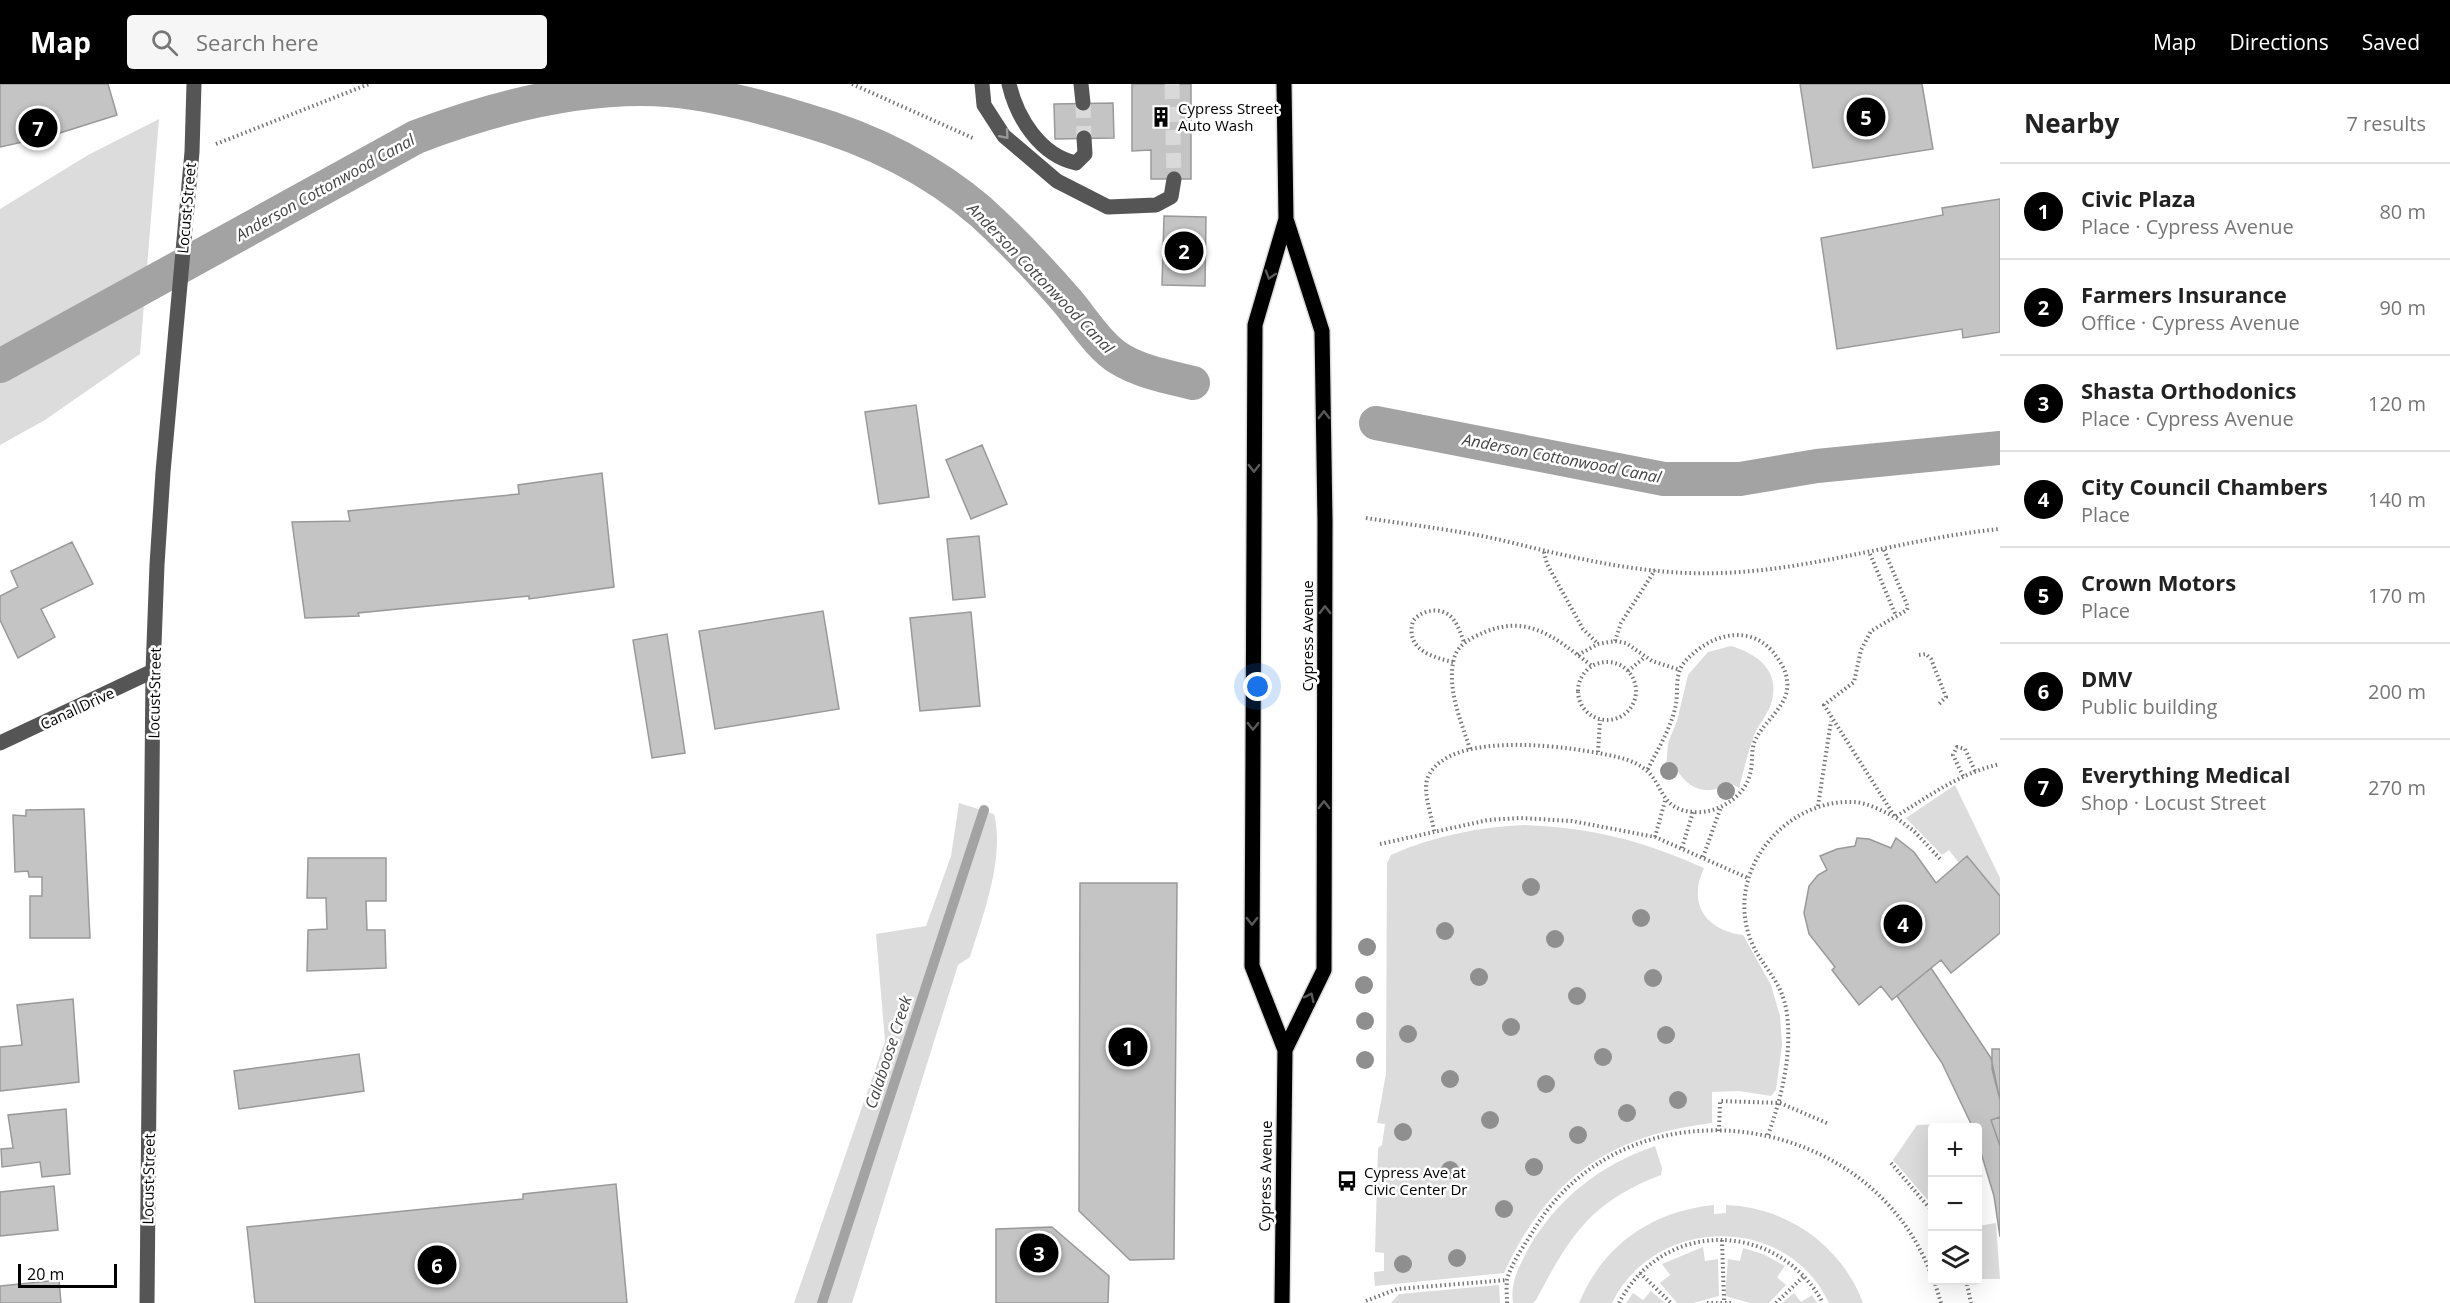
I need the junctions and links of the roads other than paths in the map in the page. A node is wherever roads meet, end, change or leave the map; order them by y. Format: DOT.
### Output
graph roads {
  1 [pos="194,84"];
  2 [pos="982,84"];
  3 [pos="1009,84"];
  4 [pos="1082,84"];
  5 [pos="1284,84"];
  6 [pos="1083,103"];
  7 [pos="1084,138"];
  8 [pos="1174,179"];
  9 [pos="1286,219"];
  10 [pos="153,671"];
  11 [pos="0,743"];
  12 [pos="1285,1050"];
  13 [pos="147,1303"];
  14 [pos="1282,1303"];
  1 -- 10 [label="street, Locust Street"];
  2 -- 8 [label="street, one-way"];
  3 -- 7 [label="street"];
  4 -- 6 [label="street"];
  5 -- 9 [label="main road, Cypress Avenue"];
  9 -- 12 [label="main road, Cypress Avenue, one-way"];
  12 -- 9 [label="main road, Cypress Avenue, one-way"];
  10 -- 11 [label="street, Canal Drive"];
  10 -- 13 [label="street, Locust Street"];
  12 -- 14 [label="main road, Cypress Avenue"];
}
